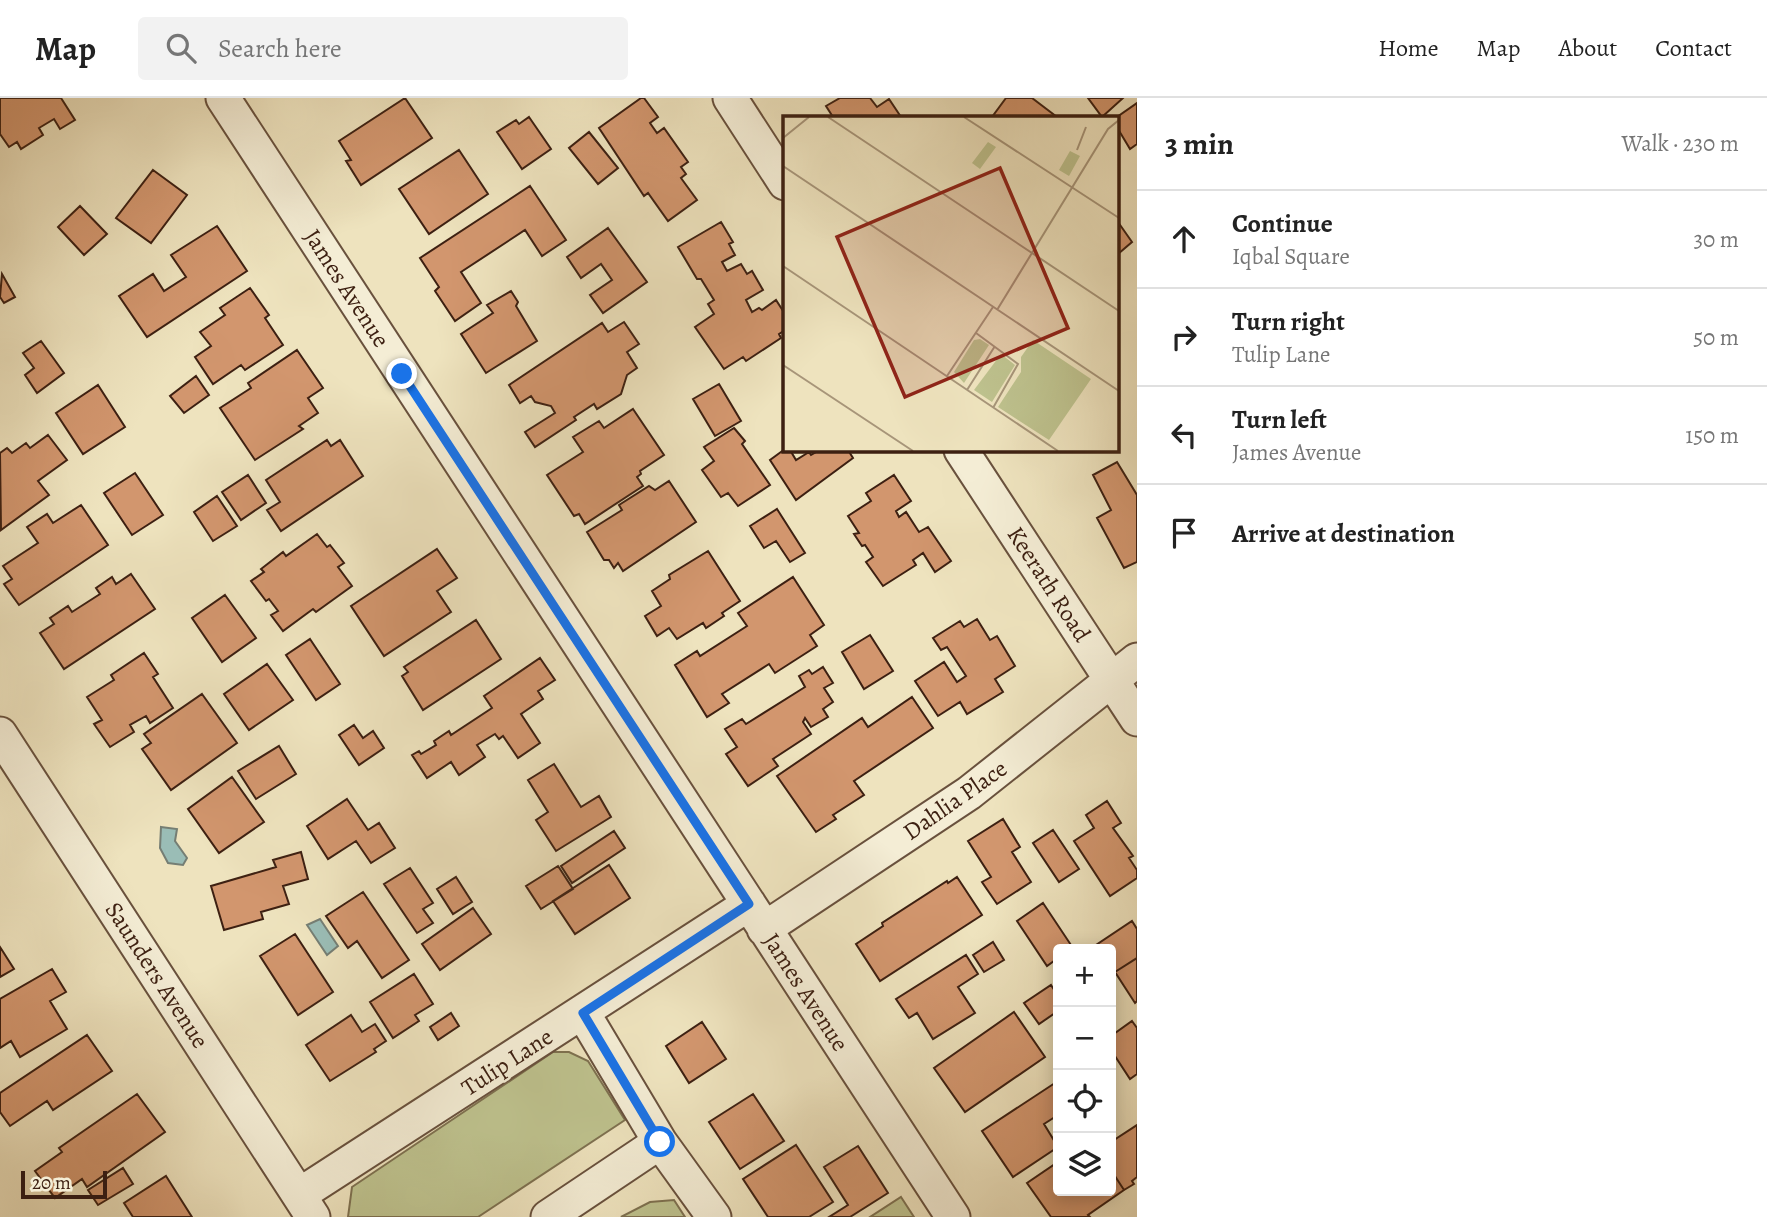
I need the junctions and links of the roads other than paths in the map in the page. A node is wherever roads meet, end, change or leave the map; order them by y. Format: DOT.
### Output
graph roads {
  1 [pos="223,98"];
  2 [pos="730,98"];
  3 [pos="783,180"];
  4 [pos="962,452"];
  5 [pos="1124,670"];
  6 [pos="1137,719"];
  7 [pos="0,734"];
  8 [pos="757,916"];
  9 [pos="583,1013"];
  10 [pos="660,1142"];
  11 [pos="306,1206"];
  12 [pos="548,1217"];
  13 [pos="714,1217"];
  14 [pos="954,1217"];
  1 -- 8 [label="street, James Avenue"];
  2 -- 3 [label="street"];
  4 -- 5 [label="street, Keerath Road"];
  5 -- 6 [label="street, Keerath Road"];
  5 -- 8 [label="street, Dahlia Place"];
  7 -- 11 [label="street, Saunders Avenue"];
  8 -- 9 [label="street, Tulip Lane"];
  8 -- 14 [label="street, James Avenue"];
  9 -- 10 [label="street"];
  9 -- 11 [label="street, Tulip Lane"];
  10 -- 12 [label="street"];
  10 -- 13 [label="street"];
}
